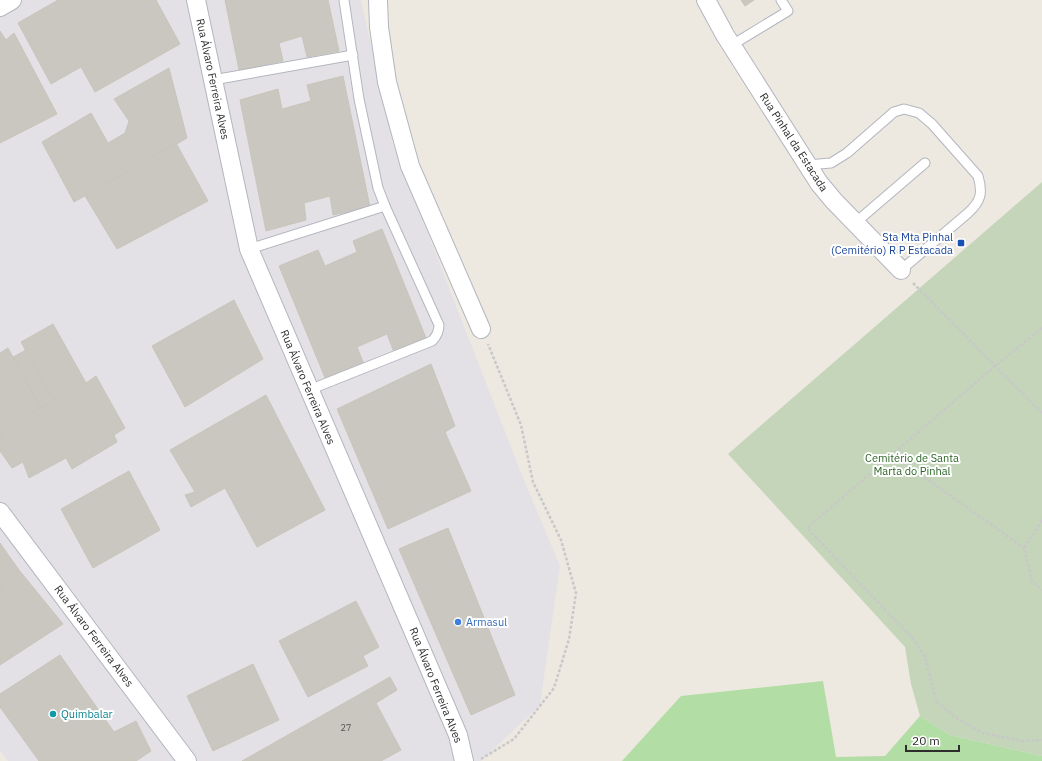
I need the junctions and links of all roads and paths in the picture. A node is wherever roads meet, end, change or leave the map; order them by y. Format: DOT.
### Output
graph roads {
  1 [pos="12,0"];
  2 [pos="196,0"];
  3 [pos="344,0"];
  4 [pos="378,0"];
  5 [pos="706,0"];
  6 [pos="781,0"];
  7 [pos="0,7"];
  8 [pos="732,45"];
  9 [pos="353,55"];
  10 [pos="213,80"];
  11 [pos="925,163"];
  12 [pos="807,166"];
  13 [pos="385,206"];
  14 [pos="855,223"];
  15 [pos="249,250"];
  16 [pos="901,270"];
  17 [pos="1042,328"];
  18 [pos="481,329"];
  19 [pos="995,366"];
  20 [pos="309,390"];
  21 [pos="1042,413"];
  22 [pos="892,454"];
  23 [pos="0,512"];
  24 [pos="1042,520"];
  25 [pos="1024,548"];
  26 [pos="1042,590"];
  27 [pos="1042,740"];
  28 [pos="187,761"];
  29 [pos="464,761"];
  30 [pos="477,761"];
  1 -- 7 [label="street"];
  2 -- 10 [label="street, Rua Álvaro Ferreira Alves"];
  3 -- 9 [label="lane"];
  4 -- 18 [label="street"];
  5 -- 8 [label="street, Rua Pinhal da Estacada"];
  6 -- 8 [label="lane"];
  8 -- 12 [label="street, Rua Pinhal da Estacada"];
  9 -- 10 [label="lane"];
  9 -- 13 [label="lane"];
  10 -- 15 [label="street, Rua Álvaro Ferreira Alves"];
  11 -- 14 [label="lane"];
  12 -- 14 [label="street, Rua Pinhal da Estacada"];
  12 -- 16 [label="lane"];
  13 -- 15 [label="lane"];
  13 -- 20 [label="lane"];
  14 -- 16 [label="street, Rua Pinhal da Estacada"];
  15 -- 20 [label="street, Rua Álvaro Ferreira Alves"];
  16 -- 19 [label="path"];
  17 -- 19 [label="path"];
  18 -- 30 [label="path"];
  19 -- 21 [label="path"];
  19 -- 22 [label="path"];
  20 -- 29 [label="street, Rua Álvaro Ferreira Alves"];
  22 -- 25 [label="path"];
  22 -- 27 [label="path"];
  23 -- 28 [label="street, Rua Álvaro Ferreira Alves"];
  24 -- 25 [label="path"];
  25 -- 26 [label="path"];
}
